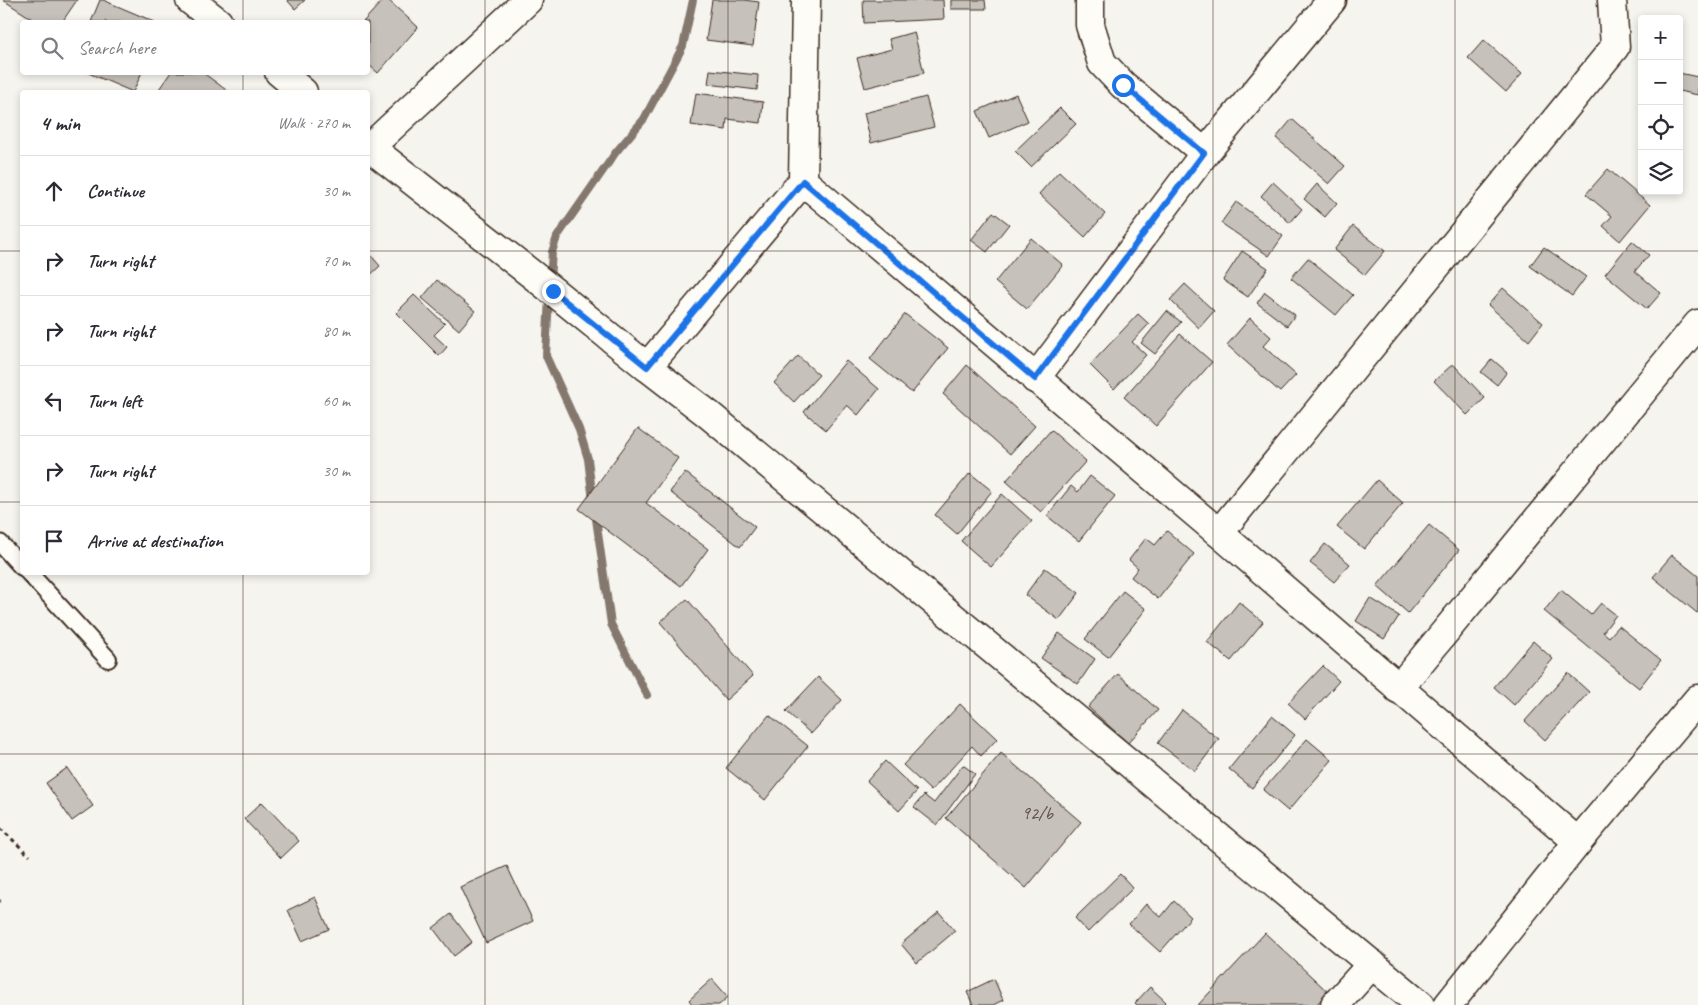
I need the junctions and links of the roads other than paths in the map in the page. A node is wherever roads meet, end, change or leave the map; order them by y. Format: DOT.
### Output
graph roads {
  1 [pos="190,0"];
  2 [pos="528,0"];
  3 [pos="806,0"];
  4 [pos="1090,0"];
  5 [pos="1332,0"];
  6 [pos="1612,0"];
  7 [pos="215,20"];
  8 [pos="283,75"];
  9 [pos="301,90"];
  10 [pos="370,146"];
  11 [pos="370,148"];
  12 [pos="1204,153"];
  13 [pos="803,181"];
  14 [pos="1698,324"];
  15 [pos="647,367"];
  16 [pos="1035,379"];
  17 [pos="1219,533"];
  18 [pos="0,543"];
  19 [pos="20,565"];
  20 [pos="31,575"];
  21 [pos="108,659"];
  22 [pos="1398,689"];
  23 [pos="1698,699"];
  24 [pos="1578,842"];
  25 [pos="1372,964"];
  26 [pos="1335,1005"];
  27 [pos="1421,1005"];
  28 [pos="1448,1005"];
  1 -- 7 [label="street"];
  2 -- 10 [label="street"];
  3 -- 13 [label="street"];
  4 -- 12 [label="street"];
  5 -- 12 [label="street"];
  6 -- 17 [label="street"];
  8 -- 9 [label="street"];
  11 -- 15 [label="street"];
  12 -- 16 [label="street"];
  13 -- 15 [label="street"];
  13 -- 16 [label="street"];
  14 -- 22 [label="street"];
  15 -- 25 [label="street"];
  16 -- 17 [label="street"];
  17 -- 22 [label="street"];
  18 -- 19 [label="lane"];
  20 -- 21 [label="lane"];
  22 -- 24 [label="street"];
  23 -- 24 [label="street"];
  24 -- 28 [label="street"];
  25 -- 26 [label="street"];
  25 -- 27 [label="street"];
}
